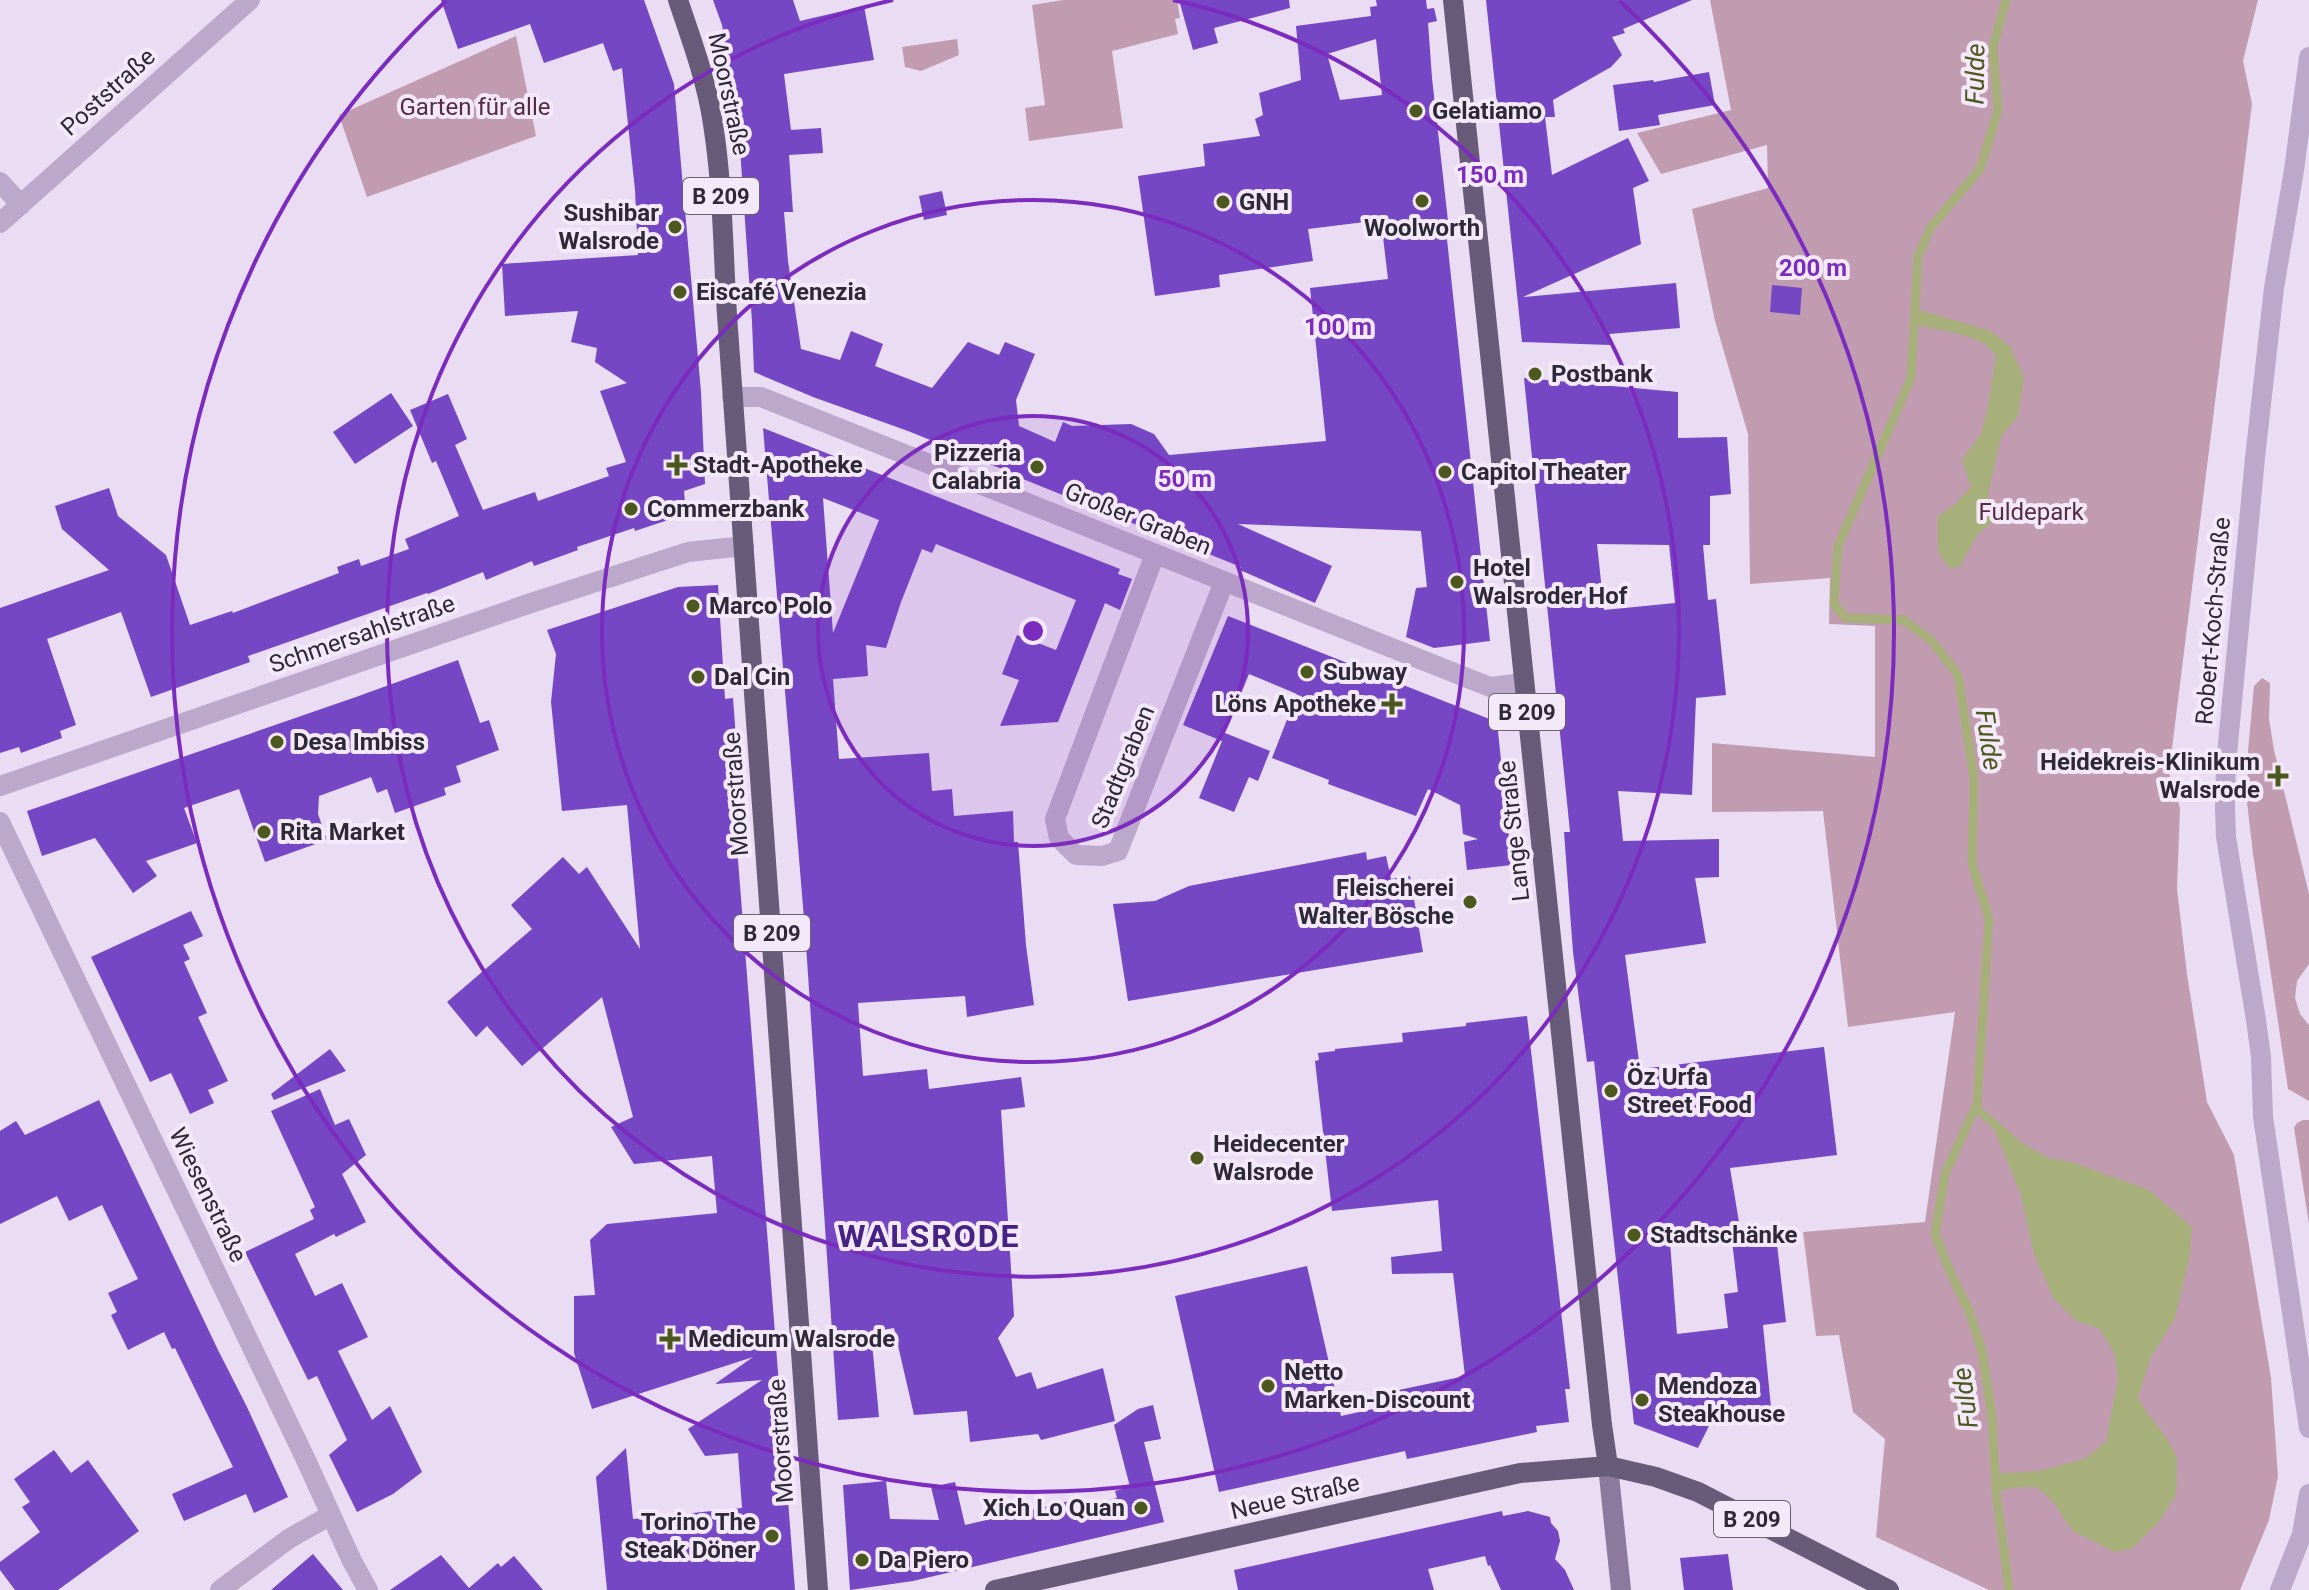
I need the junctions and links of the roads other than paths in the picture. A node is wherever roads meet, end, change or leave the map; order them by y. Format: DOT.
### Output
graph roads {
  1 [pos="250,0"];
  2 [pos="678,0"];
  3 [pos="1453,0"];
  4 [pos="2309,57"];
  5 [pos="0,182"];
  6 [pos="21,205"];
  7 [pos="0,223"];
  8 [pos="732,397"];
  9 [pos="744,546"];
  10 [pos="1155,554"];
  11 [pos="1224,582"];
  12 [pos="1524,683"];
  13 [pos="0,786"];
  14 [pos="0,822"];
  15 [pos="2309,1428"];
  16 [pos="1608,1466"];
  17 [pos="2309,1494"];
  18 [pos="331,1515"];
  19 [pos="220,1590"];
  20 [pos="368,1590"];
  21 [pos="818,1590"];
  22 [pos="995,1590"];
  23 [pos="1621,1590"];
  24 [pos="1889,1590"];
  25 [pos="2280,1590"];
  1 -- 6 [label="street, Poststraße"];
  2 -- 8 [label="main road, Moorstraße / B 209"];
  3 -- 12 [label="main road, Lange Straße / B 209"];
  4 -- 15 [label="street, Robert-Koch-Straße"];
  5 -- 6 [label="street"];
  6 -- 7 [label="street, Poststraße"];
  8 -- 9 [label="main road, Moorstraße / B 209"];
  8 -- 10 [label="street, Großer Graben"];
  9 -- 13 [label="street, Schmersahlstraße"];
  9 -- 21 [label="main road, Moorstraße / B 209"];
  10 -- 11 [label="street, Großer Graben"];
  10 -- 11 [label="street, Stadtgraben"];
  11 -- 12 [label="street, Großer Graben"];
  12 -- 16 [label="main road, Lange Straße / B 209"];
  14 -- 18 [label="street, Wiesenstraße"];
  16 -- 22 [label="main road, Neue Straße / B 209"];
  16 -- 23 [label="street"];
  16 -- 24 [label="main road, B 209"];
  17 -- 25 [label="street"];
  18 -- 19 [label="street"];
  18 -- 20 [label="street, Wiesenstraße"];
}
